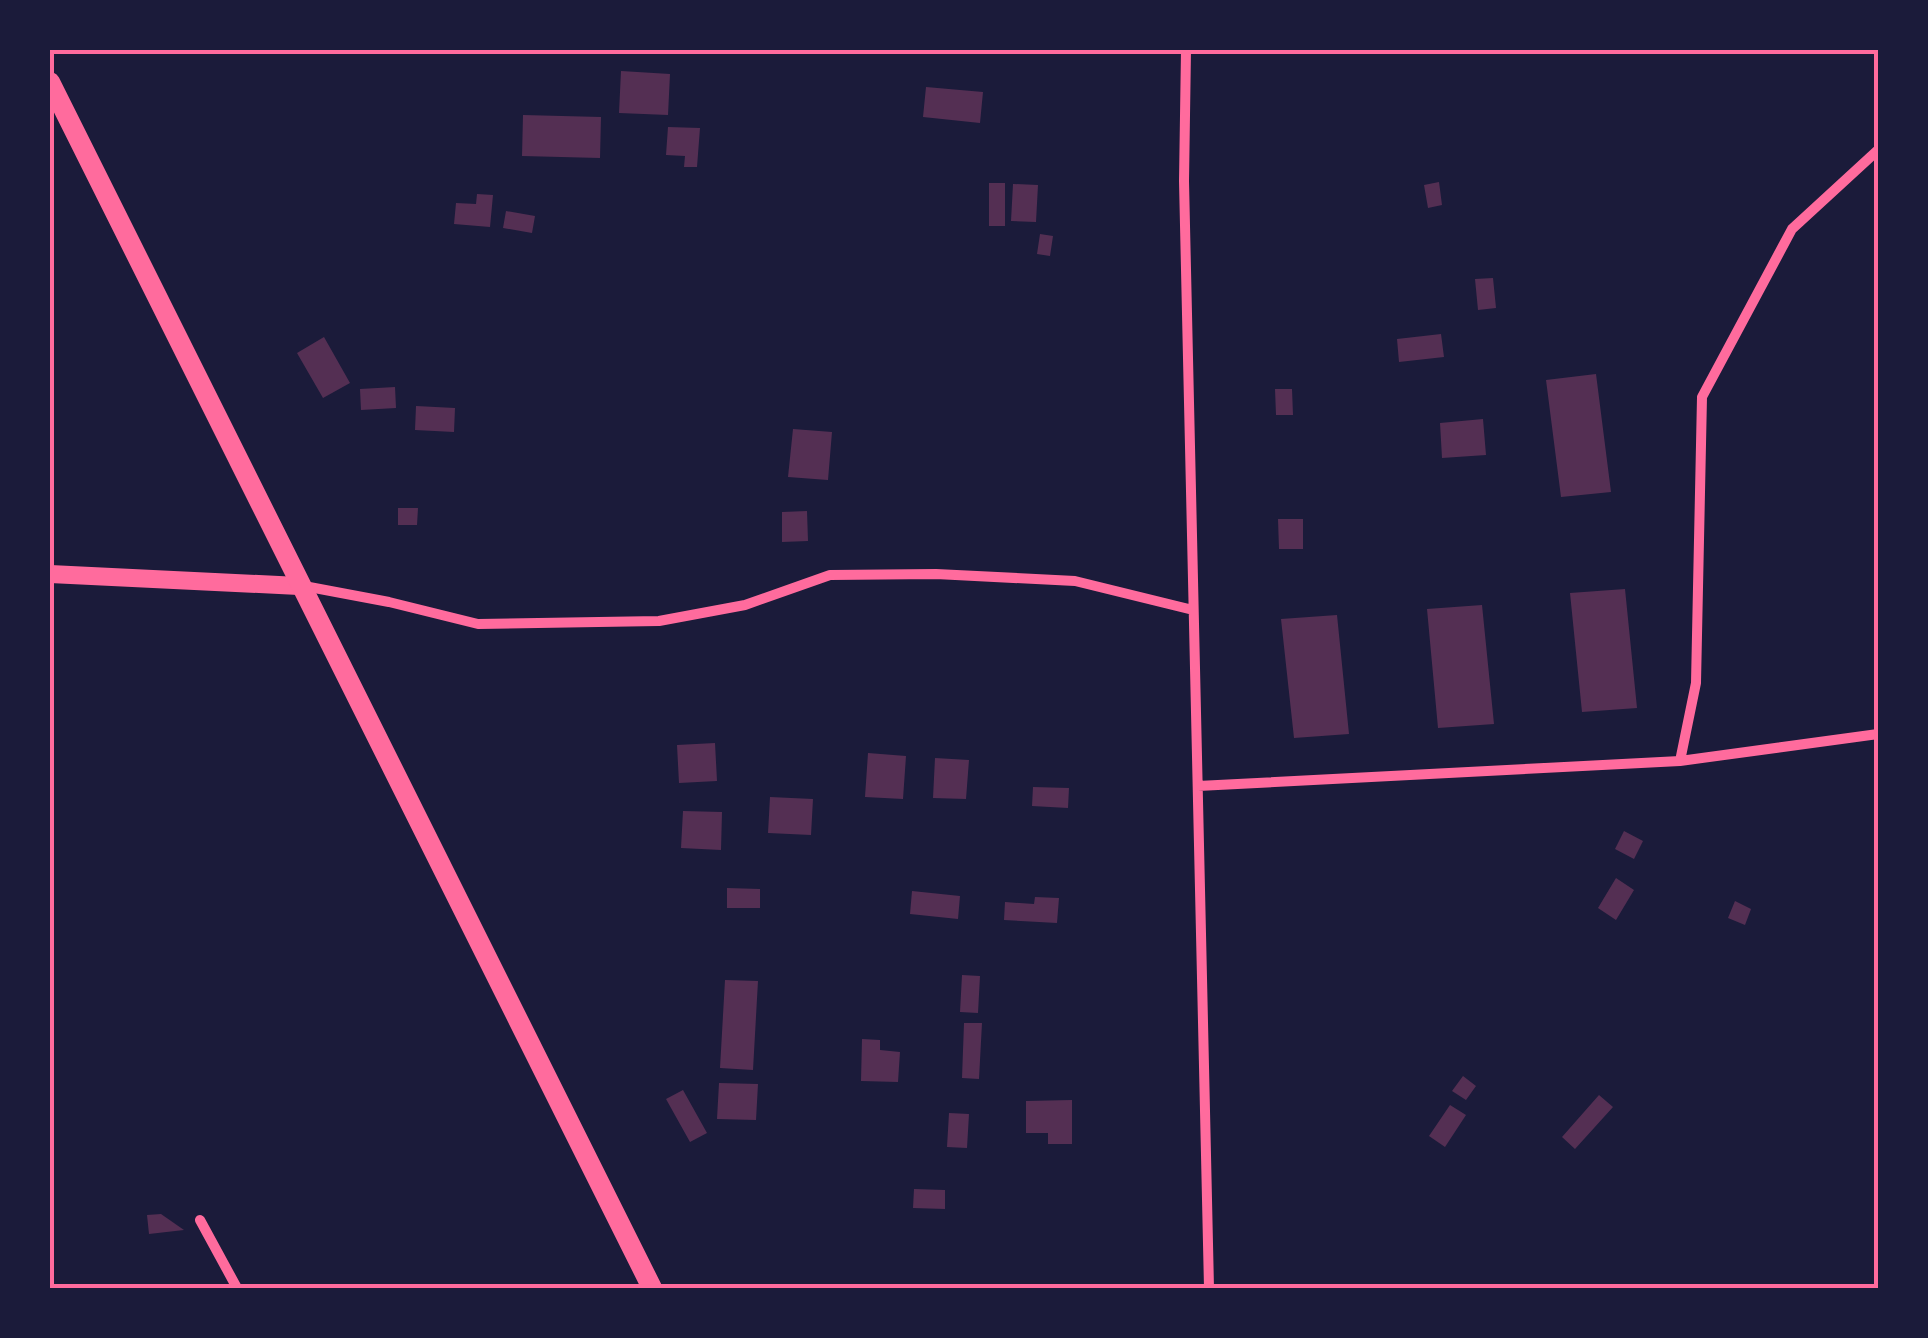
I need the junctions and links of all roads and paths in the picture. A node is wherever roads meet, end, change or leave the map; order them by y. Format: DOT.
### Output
graph roads {
  1 [pos="1186,50"];
  2 [pos="50,82"];
  3 [pos="1878,150"];
  4 [pos="50,574"];
  5 [pos="300,586"];
  6 [pos="1194,610"];
  7 [pos="1878,734"];
  8 [pos="1680,761"];
  9 [pos="1198,786"];
  10 [pos="200,1220"];
  11 [pos="237,1288"];
  12 [pos="652,1288"];
  13 [pos="1209,1288"];
  1 -- 6 [label="street"];
  2 -- 5 [label="main road"];
  3 -- 8 [label="street"];
  4 -- 5 [label="street"];
  5 -- 6 [label="street"];
  5 -- 12 [label="main road"];
  6 -- 9 [label="street"];
  7 -- 8 [label="street"];
  8 -- 9 [label="street"];
  9 -- 13 [label="street"];
  10 -- 11 [label="street"];
}
